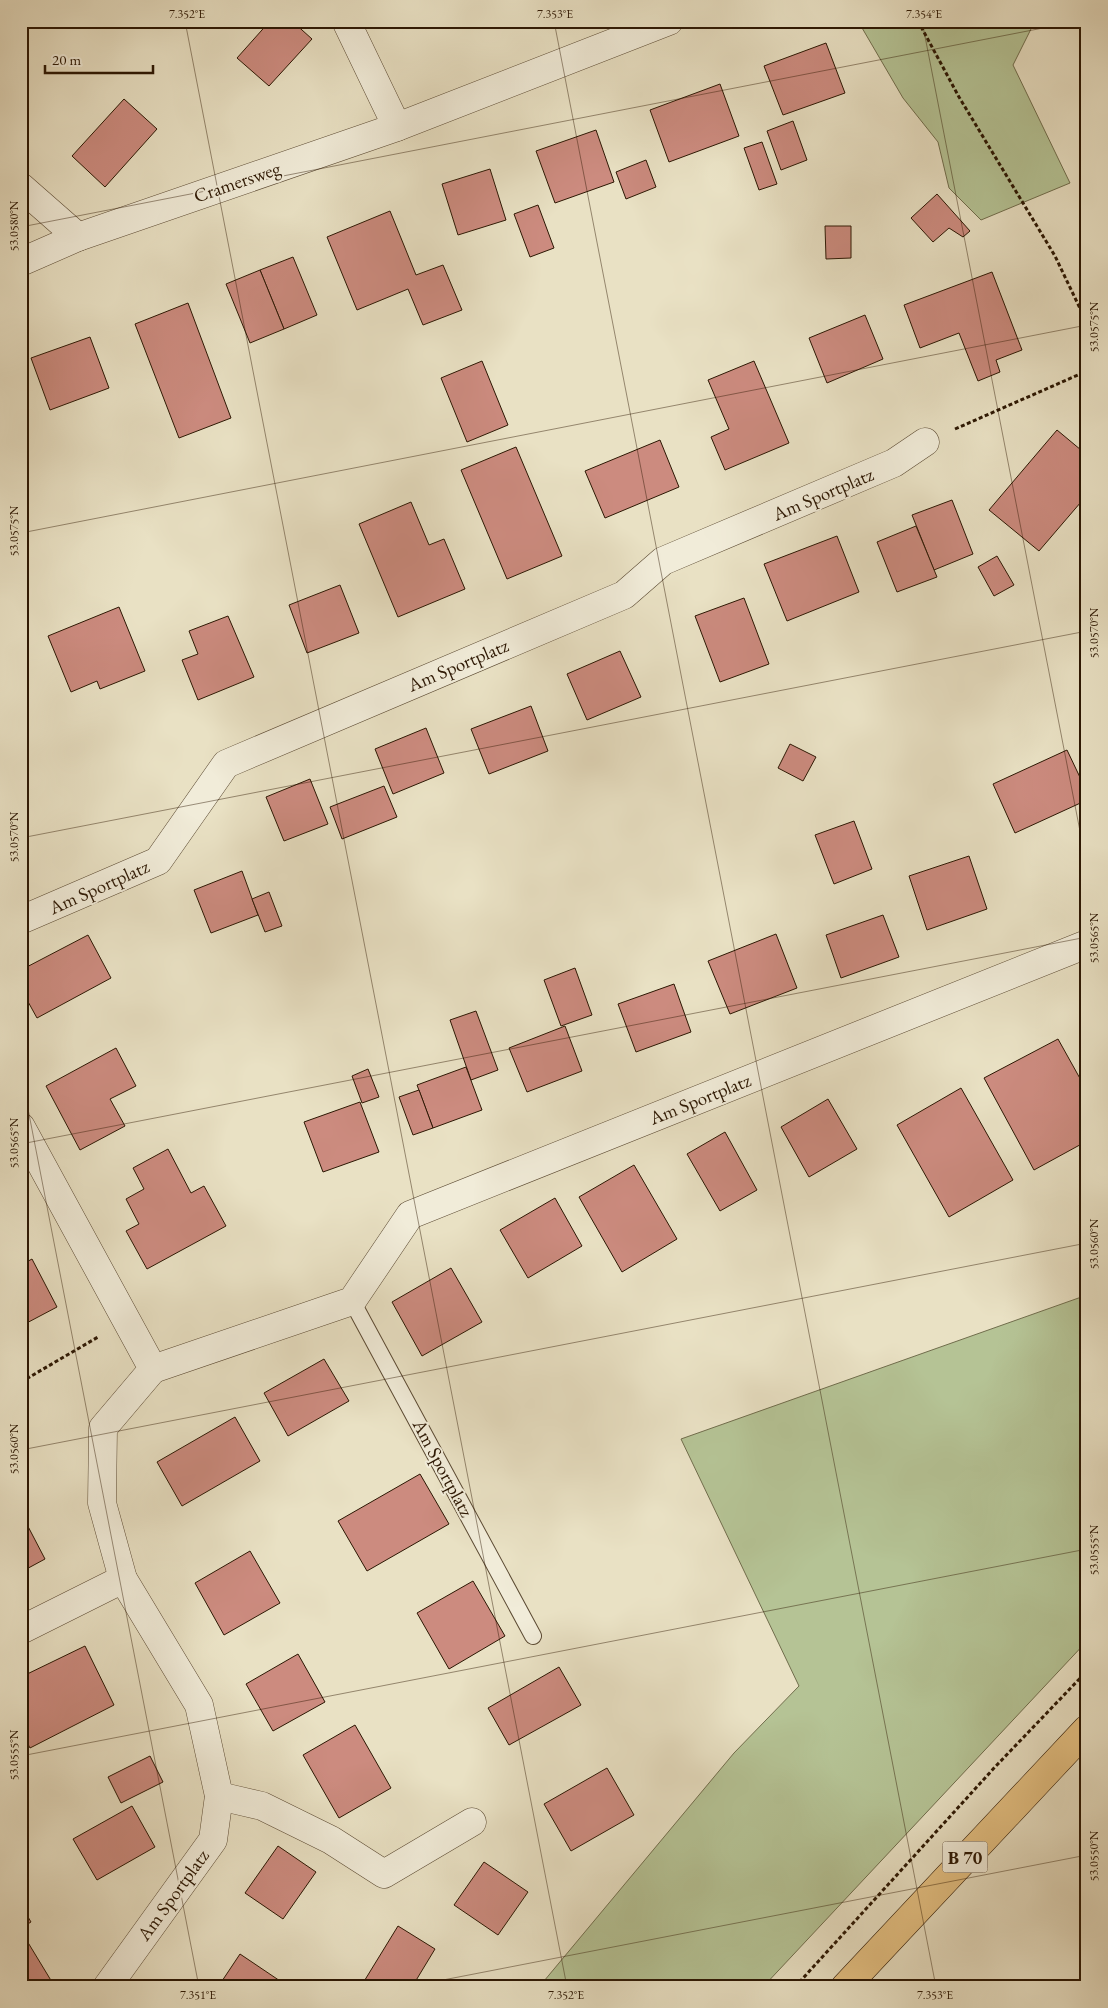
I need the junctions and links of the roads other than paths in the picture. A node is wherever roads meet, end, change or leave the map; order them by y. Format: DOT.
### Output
graph roads {
  1 [pos="346,21"];
  2 [pos="669,21"];
  3 [pos="397,128"];
  4 [pos="21,187"];
  5 [pos="78,237"];
  6 [pos="21,262"];
  7 [pos="925,442"];
  8 [pos="21,920"];
  9 [pos="1087,944"];
  10 [pos="21,1127"];
  11 [pos="352,1301"];
  12 [pos="153,1369"];
  13 [pos="123,1579"];
  14 [pos="21,1630"];
  15 [pos="533,1636"];
  16 [pos="1087,1729"];
  17 [pos="219,1796"];
  18 [pos="472,1822"];
  19 [pos="107,1987"];
  20 [pos="845,1987"];
  1 -- 3 [label="street"];
  2 -- 3 [label="street, Cramersweg"];
  3 -- 5 [label="street, Cramersweg"];
  4 -- 5 [label="street"];
  5 -- 6 [label="street, Cramersweg"];
  7 -- 8 [label="street, Am Sportplatz"];
  9 -- 11 [label="street, Am Sportplatz"];
  10 -- 12 [label="street"];
  11 -- 12 [label="street"];
  11 -- 15 [label="lane, Am Sportplatz"];
  12 -- 13 [label="street, Am Sportplatz"];
  13 -- 14 [label="street"];
  13 -- 17 [label="street, Am Sportplatz"];
  16 -- 20 [label="main road, B 70"];
  17 -- 18 [label="street"];
  17 -- 19 [label="street, Am Sportplatz"];
}
